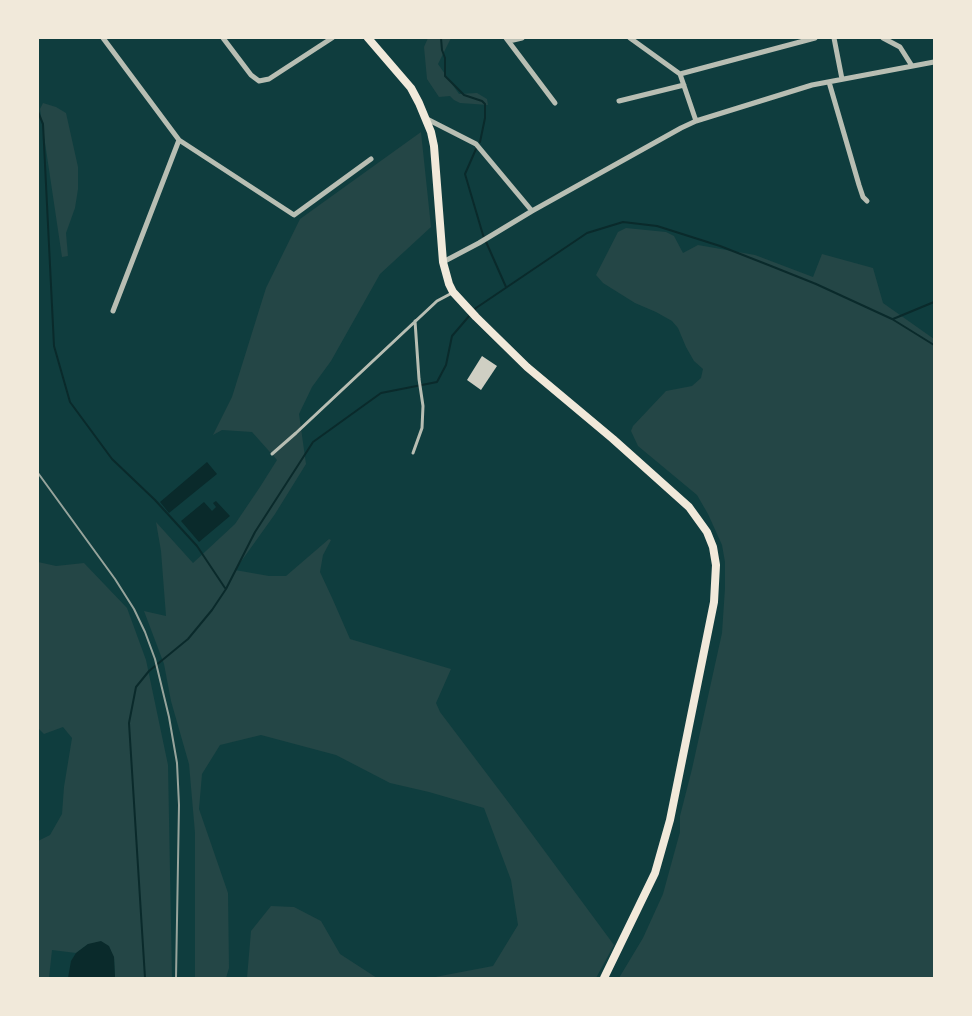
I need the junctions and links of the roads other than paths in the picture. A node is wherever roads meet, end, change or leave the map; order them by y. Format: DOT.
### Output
graph roads {
  1 [pos="103,38"];
  2 [pos="223,38"];
  3 [pos="332,38"];
  4 [pos="368,38"];
  5 [pos="522,38"];
  6 [pos="630,38"];
  7 [pos="815,38"];
  8 [pos="834,38"];
  9 [pos="883,38"];
  10 [pos="508,39"];
  11 [pos="934,62"];
  12 [pos="912,66"];
  13 [pos="680,74"];
  14 [pos="842,79"];
  15 [pos="829,82"];
  16 [pos="684,85"];
  17 [pos="619,101"];
  18 [pos="555,104"];
  19 [pos="425,118"];
  20 [pos="696,121"];
  21 [pos="179,140"];
  22 [pos="371,159"];
  23 [pos="867,201"];
  24 [pos="532,211"];
  25 [pos="443,262"];
  26 [pos="453,292"];
  27 [pos="113,311"];
  28 [pos="415,321"];
  29 [pos="413,453"];
  30 [pos="272,454"];
  31 [pos="604,978"];
  1 -- 21 [label="street"];
  2 -- 3 [label="street"];
  4 -- 19 [label="main road"];
  5 -- 10 [label="street"];
  6 -- 13 [label="street"];
  7 -- 13 [label="street"];
  8 -- 14 [label="street"];
  9 -- 12 [label="street"];
  10 -- 18 [label="street"];
  11 -- 12 [label="street"];
  12 -- 14 [label="street"];
  13 -- 16 [label="street"];
  14 -- 15 [label="street"];
  15 -- 20 [label="street"];
  15 -- 23 [label="street"];
  16 -- 17 [label="street"];
  16 -- 20 [label="street"];
  19 -- 24 [label="street"];
  19 -- 25 [label="main road"];
  20 -- 24 [label="street"];
  21 -- 22 [label="street"];
  21 -- 27 [label="street"];
  24 -- 25 [label="street"];
  25 -- 26 [label="main road"];
  26 -- 28 [label="lane"];
  26 -- 31 [label="main road"];
  28 -- 29 [label="lane"];
  28 -- 30 [label="lane"];
}
